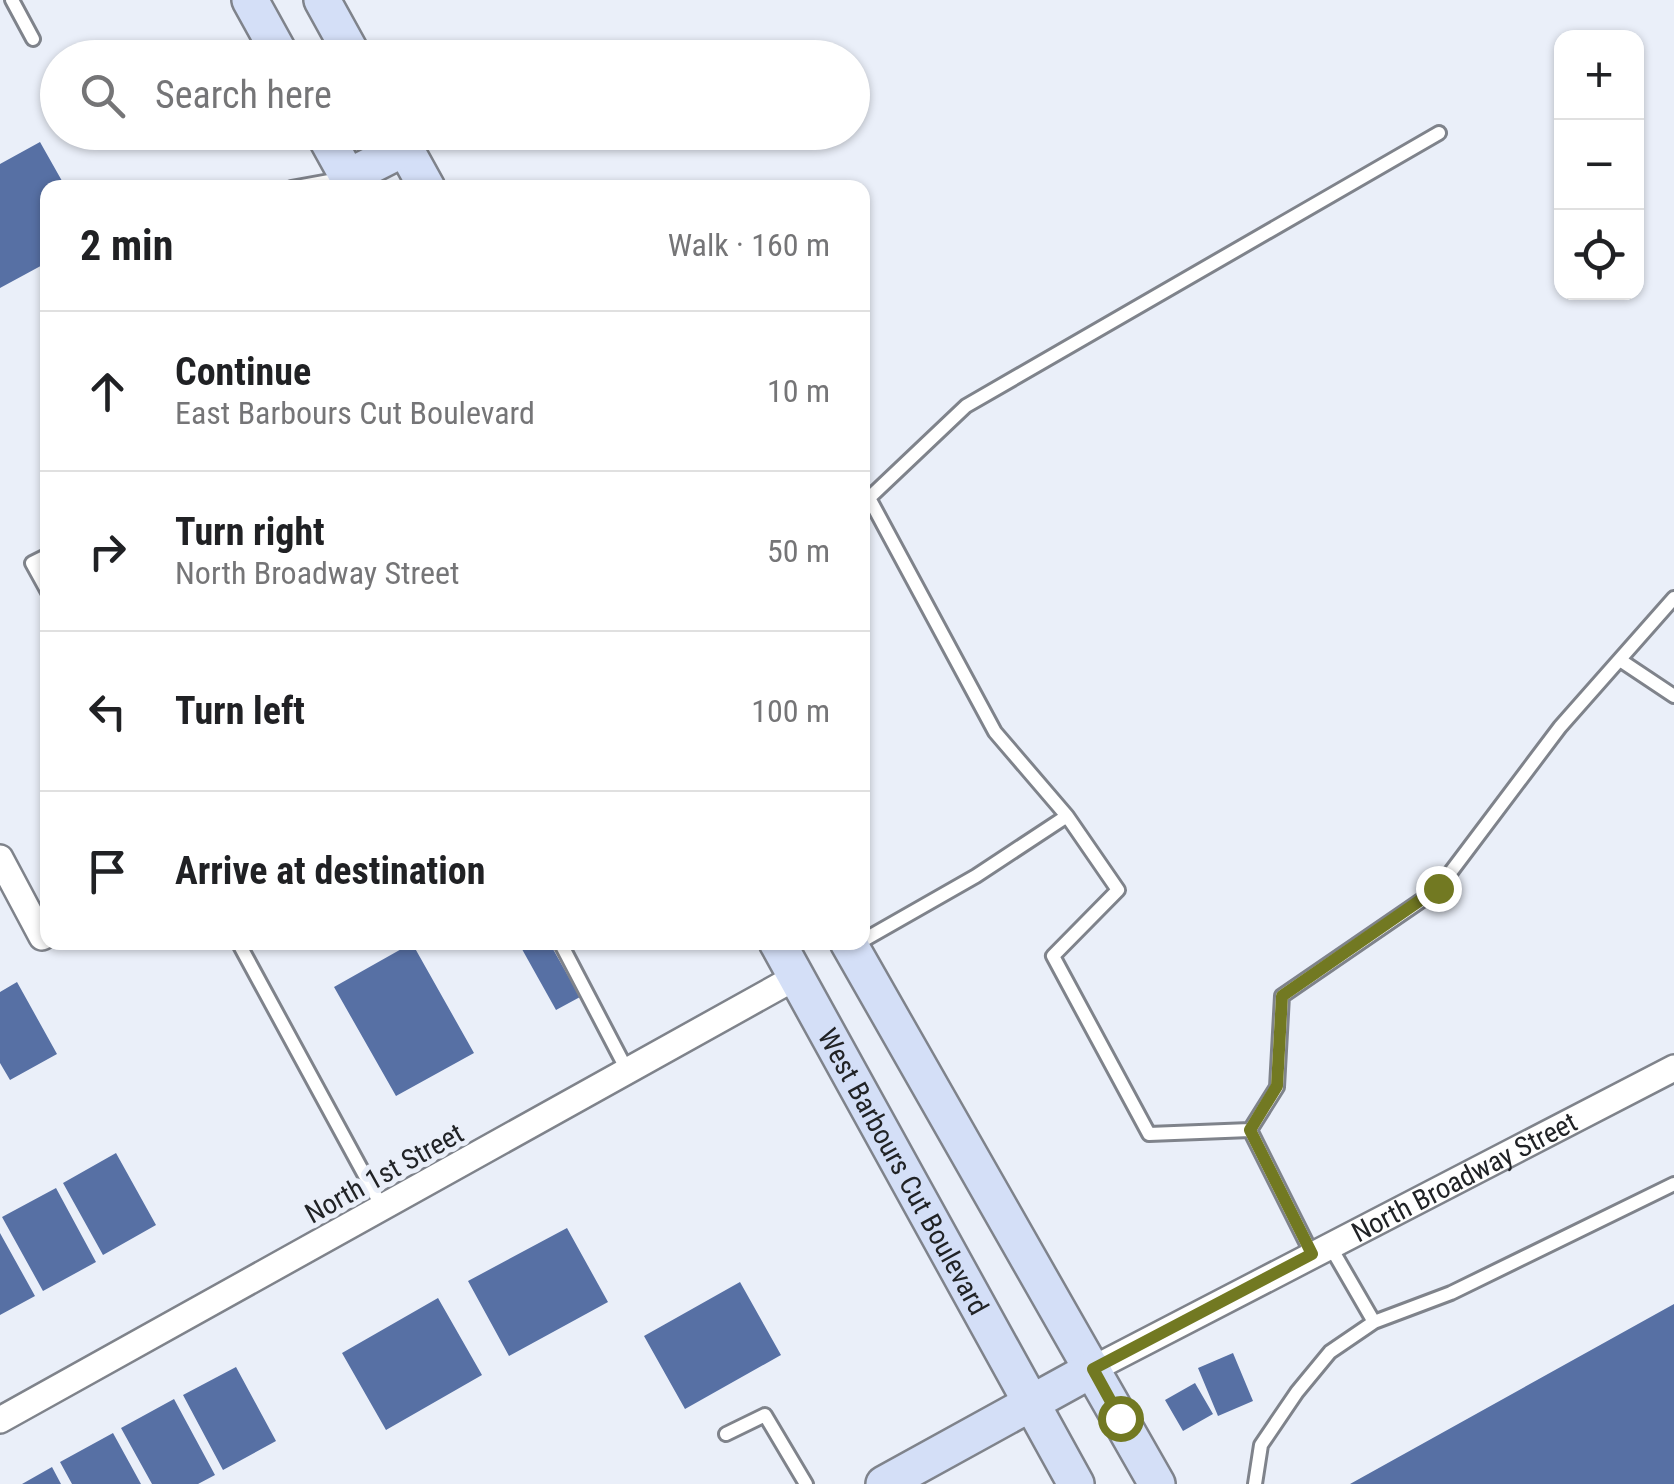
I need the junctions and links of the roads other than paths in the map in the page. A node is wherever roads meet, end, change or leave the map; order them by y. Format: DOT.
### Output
graph roads {
  1 [pos="12,0"];
  2 [pos="250,0"];
  3 [pos="322,0"];
  4 [pos="34,39"];
  5 [pos="272,40"];
  6 [pos="344,40"];
  7 [pos="1438,133"];
  8 [pos="333,150"];
  9 [pos="388,150"];
  10 [pos="406,150"];
  11 [pos="350,180"];
  12 [pos="353,180"];
  13 [pos="422,180"];
  14 [pos="870,497"];
  15 [pos="870,500"];
  16 [pos="40,560"];
  17 [pos="40,578"];
  18 [pos="1674,598"];
  19 [pos="1620,660"];
  20 [pos="1674,696"];
  21 [pos="1067,816"];
  22 [pos="2,866"];
  23 [pos="40,933"];
  24 [pos="870,935"];
  25 [pos="242,950"];
  26 [pos="564,950"];
  27 [pos="781,950"];
  28 [pos="859,950"];
  29 [pos="796,977"];
  30 [pos="1674,1068"];
  31 [pos="628,1072"];
  32 [pos="1250,1130"];
  33 [pos="1674,1184"];
  34 [pos="382,1208"];
  35 [pos="1321,1250"];
  36 [pos="1374,1322"];
  37 [pos="1093,1369"];
  38 [pos="1031,1402"];
  39 [pos="0,1420"];
  40 [pos="726,1434"];
  41 [pos="806,1484"];
  42 [pos="884,1484"];
  43 [pos="1076,1484"];
  44 [pos="1157,1484"];
  45 [pos="1254,1484"];
  1 -- 4 [label="lane"];
  2 -- 5 [label="street"];
  3 -- 6 [label="street"];
  7 -- 14 [label="lane"];
  8 -- 11 [label="street"];
  9 -- 12 [label="street"];
  10 -- 13 [label="street"];
  15 -- 21 [label="lane"];
  16 -- 17 [label="lane"];
  18 -- 19 [label="lane"];
  19 -- 20 [label="lane"];
  19 -- 32 [label="lane"];
  21 -- 24 [label="lane"];
  21 -- 32 [label="lane"];
  22 -- 23 [label="street"];
  25 -- 34 [label="lane"];
  26 -- 31 [label="lane"];
  27 -- 29 [label="street, West Barbours Cut Boulevard"];
  28 -- 37 [label="street"];
  29 -- 31 [label="street, North 1st Street"];
  29 -- 38 [label="street, West Barbours Cut Boulevard"];
  30 -- 35 [label="street, North Broadway Street"];
  31 -- 34 [label="street, North 1st Street"];
  32 -- 35 [label="lane"];
  33 -- 36 [label="lane"];
  34 -- 39 [label="street, North 1st Street"];
  35 -- 36 [label="lane"];
  35 -- 37 [label="street, North Broadway Street"];
  36 -- 45 [label="lane"];
  37 -- 38 [label="street, North Broadway Street"];
  37 -- 44 [label="street"];
  38 -- 42 [label="street, North Broadway Street"];
  38 -- 43 [label="street, West Barbours Cut Boulevard"];
  40 -- 41 [label="lane"];
}
